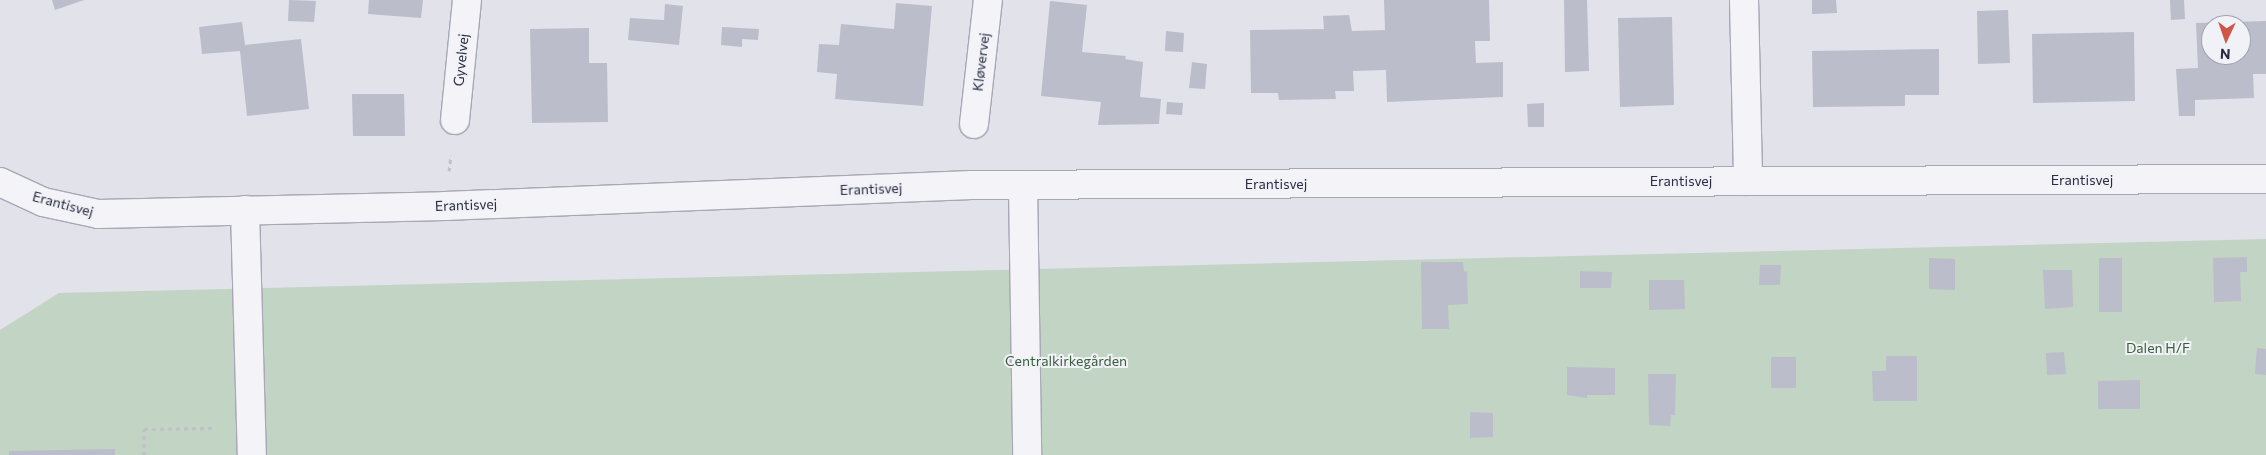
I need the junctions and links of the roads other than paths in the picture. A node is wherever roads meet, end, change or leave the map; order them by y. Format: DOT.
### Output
graph roads {
  1 [pos="466,0"];
  2 [pos="988,0"];
  3 [pos="1744,0"];
  4 [pos="455,120"];
  5 [pos="974,124"];
  6 [pos="2266,179"];
  7 [pos="1748,181"];
  8 [pos="0,182"];
  9 [pos="1023,186"];
  10 [pos="245,210"];
  11 [pos="252,455"];
  12 [pos="1027,455"];
  1 -- 4 [label="street, Gyvelvej"];
  2 -- 5 [label="street, Kløvervej"];
  3 -- 7 [label="street"];
  6 -- 7 [label="street, Erantisvej"];
  7 -- 9 [label="street, Erantisvej"];
  8 -- 10 [label="street, Erantisvej"];
  9 -- 10 [label="street, Erantisvej"];
  9 -- 12 [label="street"];
  10 -- 11 [label="street"];
}
